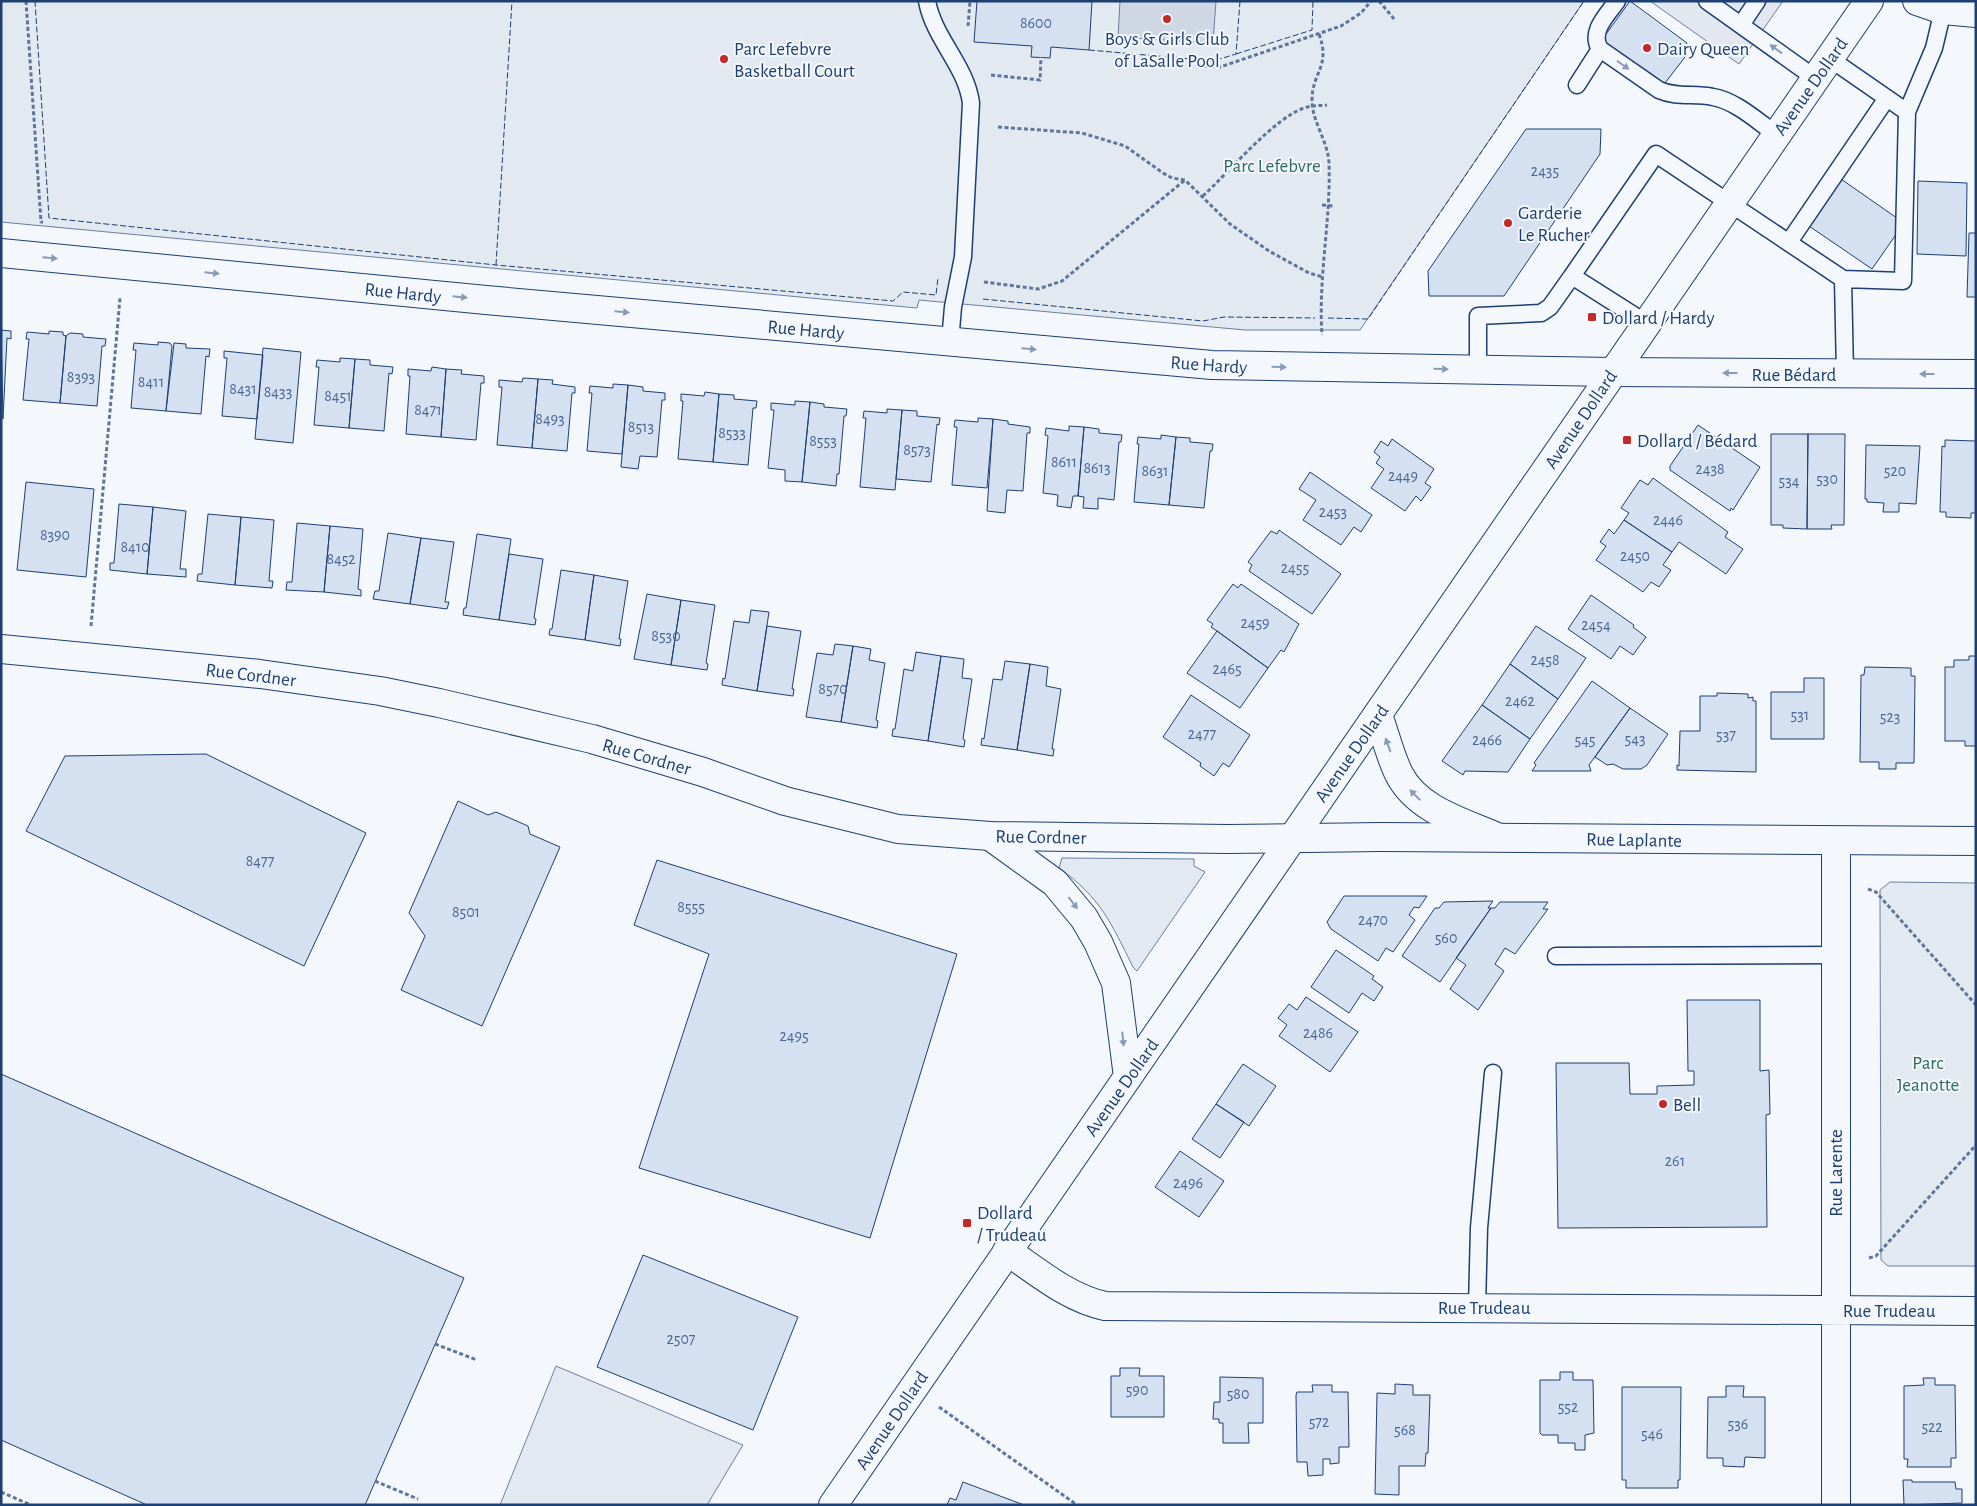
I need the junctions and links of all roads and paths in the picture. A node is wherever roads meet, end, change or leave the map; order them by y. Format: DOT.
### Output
graph roads {
  1 [pos="26,1"];
  2 [pos="927,1"];
  3 [pos="1371,1"];
  4 [pos="1378,1"];
  5 [pos="1617,1"];
  6 [pos="1708,1"];
  7 [pos="1757,1"];
  8 [pos="1868,1"];
  9 [pos="1917,1"];
  10 [pos="1943,10"];
  11 [pos="1976,13"];
  12 [pos="1395,20"];
  13 [pos="1741,25"];
  14 [pos="1318,34"];
  15 [pos="1600,49"];
  16 [pos="1041,57"];
  17 [pos="1204,66"];
  18 [pos="1822,68"];
  19 [pos="988,74"];
  20 [pos="1577,85"];
  21 [pos="1887,98"];
  22 [pos="1312,106"];
  23 [pos="1327,106"];
  24 [pos="1907,112"];
  25 [pos="994,127"];
  26 [pos="1776,134"];
  27 [pos="1185,180"];
  28 [pos="1203,196"];
  29 [pos="1730,203"];
  30 [pos="1322,205"];
  31 [pos="1327,206"];
  32 [pos="1333,206"];
  33 [pos="50,223"];
  34 [pos="1789,242"];
  35 [pos="1,253"];
  36 [pos="1572,276"];
  37 [pos="1323,277"];
  38 [pos="1843,279"];
  39 [pos="982,282"];
  40 [pos="120,298"];
  41 [pos="1646,323"];
  42 [pos="1322,334"];
  43 [pos="950,342"];
  44 [pos="1478,370"];
  45 [pos="1612,372"];
  46 [pos="1845,374"];
  47 [pos="1976,374"];
  48 [pos="93,608"];
  49 [pos="1,649"];
  50 [pos="1378,716"];
  51 [pos="990,836"];
  52 [pos="1497,837"];
  53 [pos="1292,839"];
  54 [pos="1836,841"];
  55 [pos="1976,841"];
  56 [pos="1876,892"];
  57 [pos="1836,955"];
  58 [pos="1556,956"];
  59 [pos="1976,1004"];
  60 [pos="1493,1073"];
  61 [pos="1128,1077"];
  62 [pos="1976,1144"];
  63 [pos="1008,1251"];
  64 [pos="1876,1256"];
  65 [pos="1477,1307"];
  66 [pos="1836,1310"];
  67 [pos="1976,1311"];
  68 [pos="435,1344"];
  69 [pos="477,1360"];
  70 [pos="954,1417"];
  71 [pos="375,1481"];
  72 [pos="1,1492"];
  73 [pos="418,1499"];
  74 [pos="31,1505"];
  75 [pos="833,1505"];
  76 [pos="1077,1505"];
  77 [pos="1836,1505"];
  1 -- 33 [label="path"];
  2 -- 43 [label="lane"];
  3 -- 14 [label="path"];
  4 -- 12 [label="path"];
  5 -- 15 [label="lane"];
  6 -- 13 [label="lane"];
  7 -- 13 [label="lane"];
  8 -- 18 [label="street, Avenue Dollard"];
  9 -- 10 [label="street"];
  10 -- 11 [label="street"];
  10 -- 24 [label="lane"];
  18 -- 13 [label="lane, one-way"];
  14 -- 17 [label="path"];
  14 -- 22 [label="path"];
  15 -- 20 [label="lane"];
  15 -- 26 [label="lane, one-way"];
  16 -- 19 [label="path"];
  18 -- 21 [label="lane"];
  18 -- 26 [label="street, Avenue Dollard"];
  21 -- 24 [label="lane"];
  21 -- 34 [label="lane"];
  22 -- 23 [label="path"];
  22 -- 28 [label="path"];
  22 -- 31 [label="path"];
  24 -- 38 [label="lane"];
  25 -- 27 [label="path"];
  26 -- 29 [label="street, Avenue Dollard"];
  27 -- 28 [label="path"];
  27 -- 39 [label="path"];
  28 -- 37 [label="path"];
  29 -- 34 [label="lane"];
  29 -- 36 [label="lane"];
  29 -- 41 [label="street, Avenue Dollard"];
  30 -- 31 [label="path"];
  31 -- 32 [label="path"];
  31 -- 37 [label="path"];
  34 -- 38 [label="lane"];
  35 -- 43 [label="street, Rue Hardy, one-way"];
  36 -- 41 [label="lane"];
  36 -- 44 [label="lane"];
  37 -- 42 [label="path"];
  38 -- 46 [label="lane"];
  40 -- 48 [label="path"];
  41 -- 45 [label="street, Avenue Dollard"];
  43 -- 44 [label="street, Rue Hardy, one-way"];
  44 -- 45 [label="street, Rue Hardy"];
  46 -- 45 [label="street, Rue Bédard, one-way"];
  45 -- 50 [label="street, Avenue Dollard"];
  47 -- 46 [label="street, Rue Bédard, one-way"];
  49 -- 51 [label="street, Rue Cordner"];
  52 -- 50 [label="street, one-way"];
  50 -- 53 [label="street, Avenue Dollard"];
  51 -- 53 [label="street, Rue Cordner"];
  51 -- 61 [label="street, one-way"];
  52 -- 53 [label="street, Rue Laplante"];
  52 -- 54 [label="street, Rue Laplante"];
  53 -- 61 [label="street, Avenue Dollard"];
  54 -- 55 [label="street, Rue Laplante"];
  54 -- 57 [label="street, Rue Larente"];
  56 -- 59 [label="path"];
  57 -- 58 [label="lane"];
  57 -- 66 [label="street, Rue Larente"];
  60 -- 65 [label="lane"];
  61 -- 63 [label="street, Avenue Dollard"];
  62 -- 64 [label="path"];
  63 -- 65 [label="street, Rue Trudeau"];
  63 -- 75 [label="street, Avenue Dollard"];
  65 -- 66 [label="street, Rue Trudeau"];
  66 -- 67 [label="street, Rue Trudeau"];
  66 -- 77 [label="street, Rue Larente"];
  68 -- 69 [label="path"];
  70 -- 76 [label="path"];
  71 -- 73 [label="path"];
  72 -- 74 [label="path"];
}
